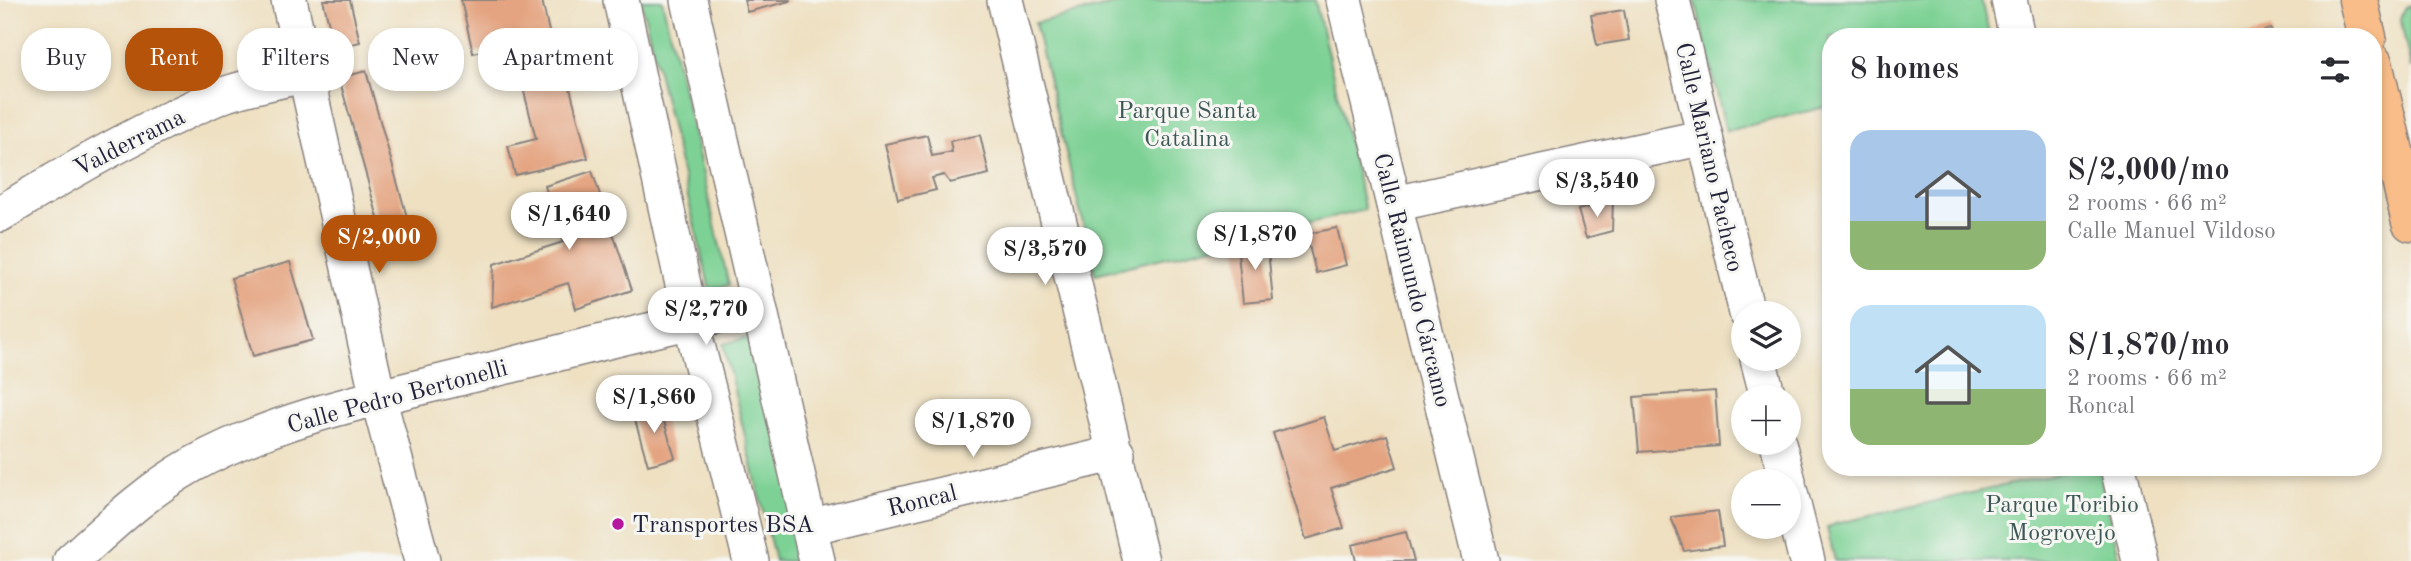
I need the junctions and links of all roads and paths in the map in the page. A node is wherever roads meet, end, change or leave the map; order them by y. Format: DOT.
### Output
graph roads {
  1 [pos="289,0"];
  2 [pos="621,0"];
  3 [pos="689,0"];
  4 [pos="1006,0"];
  5 [pos="1344,0"];
  6 [pos="1672,0"];
  7 [pos="2009,0"];
  8 [pos="295,28"];
  9 [pos="2016,28"];
  10 [pos="240,91"];
  11 [pos="310,91"];
  12 [pos="1705,136"];
  13 [pos="2382,140"];
  14 [pos="1394,204"];
  15 [pos="0,214"];
  16 [pos="2411,222"];
  17 [pos="1744,301"];
  18 [pos="758,307"];
  19 [pos="691,321"];
  20 [pos="378,397"];
  21 [pos="1116,453"];
  22 [pos="2120,476"];
  23 [pos="809,527"];
  24 [pos="1801,536"];
  25 [pos="71,561"];
  26 [pos="422,561"];
  27 [pos="751,561"];
  28 [pos="817,561"];
  29 [pos="1141,561"];
  30 [pos="1481,561"];
  31 [pos="1807,561"];
  32 [pos="2140,561"];
  1 -- 8 [label="street"];
  2 -- 19 [label="street"];
  3 -- 18 [label="street"];
  4 -- 21 [label="street"];
  5 -- 14 [label="street, Calle Raimundo Cárcamo"];
  6 -- 12 [label="street, Calle Mariano Pacheco"];
  7 -- 9 [label="street"];
  10 -- 15 [label="street, Valderrama"];
  11 -- 20 [label="street"];
  12 -- 14 [label="street"];
  12 -- 17 [label="street, Calle Mariano Pacheco"];
  13 -- 16 [label="main road"];
  14 -- 30 [label="street, Calle Raimundo Cárcamo"];
  18 -- 19 [label="street, Calle Pedro Bertonelli"];
  18 -- 23 [label="street"];
  19 -- 20 [label="street, Calle Pedro Bertonelli"];
  19 -- 27 [label="street"];
  20 -- 25 [label="street, Calle Pedro Bertonelli"];
  20 -- 26 [label="street"];
  21 -- 23 [label="street, Roncal"];
  21 -- 29 [label="street"];
  22 -- 32 [label="street"];
  23 -- 28 [label="street"];
  24 -- 31 [label="street"];
}
